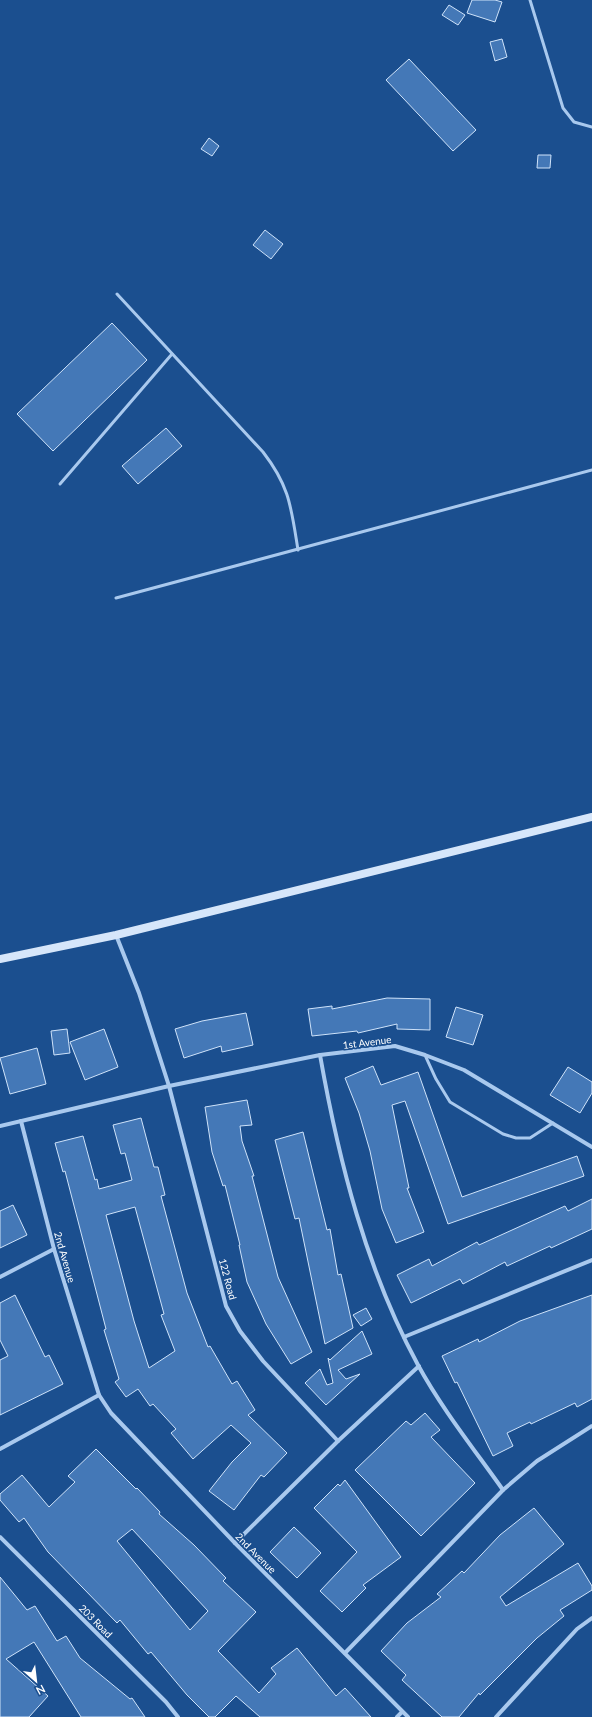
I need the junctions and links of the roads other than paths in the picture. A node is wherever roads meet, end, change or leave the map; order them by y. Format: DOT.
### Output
graph roads {
  1 [pos="530,0"];
  2 [pos="592,127"];
  3 [pos="117,294"];
  4 [pos="172,354"];
  5 [pos="592,470"];
  6 [pos="60,484"];
  7 [pos="298,550"];
  8 [pos="116,598"];
  9 [pos="592,817"];
  10 [pos="116,936"];
  11 [pos="0,959"];
  12 [pos="425,1054"];
  13 [pos="320,1055"];
  14 [pos="169,1086"];
  15 [pos="21,1121"];
  16 [pos="553,1123"];
  17 [pos="0,1126"];
  18 [pos="592,1146"];
  19 [pos="54,1249"];
  20 [pos="592,1260"];
  21 [pos="0,1277"];
  22 [pos="404,1336"];
  23 [pos="419,1366"];
  24 [pos="99,1395"];
  25 [pos="592,1426"];
  26 [pos="338,1441"];
  27 [pos="0,1449"];
  28 [pos="503,1490"];
  29 [pos="0,1537"];
  30 [pos="235,1543"];
  31 [pos="592,1618"];
  32 [pos="345,1653"];
  33 [pos="402,1712"];
  34 [pos="178,1717"];
  35 [pos="397,1717"];
  36 [pos="408,1717"];
  37 [pos="496,1717"];
  1 -- 2 [label="lane"];
  3 -- 4 [label="lane"];
  4 -- 6 [label="lane"];
  4 -- 7 [label="lane"];
  5 -- 7 [label="lane"];
  7 -- 8 [label="lane"];
  9 -- 10 [label="main road"];
  10 -- 11 [label="main road"];
  10 -- 14 [label="street, 122 Road"];
  12 -- 13 [label="street, 1st Avenue"];
  12 -- 16 [label="street, 1st Avenue"];
  12 -- 16 [label="lane"];
  13 -- 14 [label="street, 1st Avenue"];
  13 -- 22 [label="street"];
  14 -- 15 [label="street, 1st Avenue"];
  14 -- 26 [label="street, 122 Road"];
  15 -- 17 [label="street, 1st Avenue"];
  15 -- 19 [label="street, 2nd Avenue"];
  16 -- 18 [label="street, 1st Avenue"];
  19 -- 21 [label="street"];
  19 -- 24 [label="street, 2nd Avenue"];
  20 -- 22 [label="street"];
  22 -- 23 [label="street"];
  23 -- 26 [label="street"];
  23 -- 28 [label="street"];
  24 -- 27 [label="street"];
  24 -- 30 [label="street, 2nd Avenue"];
  25 -- 28 [label="street"];
  26 -- 30 [label="street"];
  28 -- 32 [label="street"];
  29 -- 34 [label="street, 203 Road"];
  30 -- 32 [label="street, 2nd Avenue"];
  31 -- 37 [label="street"];
  32 -- 33 [label="street, 2nd Avenue"];
  33 -- 35 [label="street"];
  33 -- 36 [label="street, 2nd Avenue"];
}
